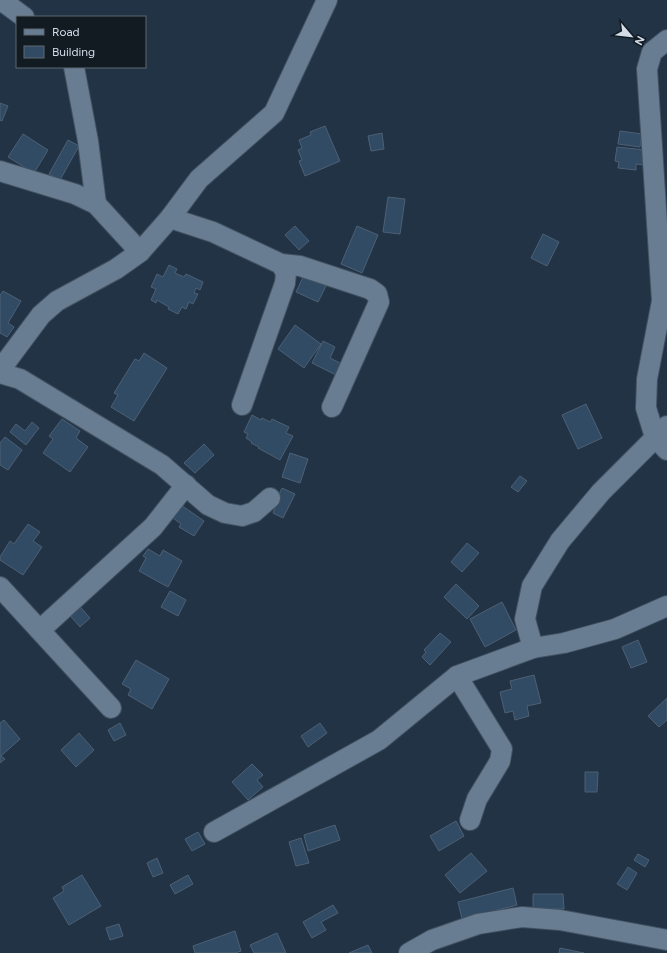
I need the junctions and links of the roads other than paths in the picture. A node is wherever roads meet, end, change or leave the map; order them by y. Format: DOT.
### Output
graph roads {
  1 [pos="1,0"];
  2 [pos="327,0"];
  3 [pos="23,16"];
  4 [pos="667,40"];
  5 [pos="74,68"];
  6 [pos="0,171"];
  7 [pos="96,204"];
  8 [pos="170,218"];
  9 [pos="140,252"];
  10 [pos="281,264"];
  11 [pos="665,302"];
  12 [pos="0,370"];
  13 [pos="0,373"];
  14 [pos="242,405"];
  15 [pos="332,407"];
  16 [pos="663,438"];
  17 [pos="186,485"];
  18 [pos="270,498"];
  19 [pos="0,587"];
  20 [pos="667,606"];
  21 [pos="40,630"];
  22 [pos="533,648"];
  23 [pos="457,676"];
  24 [pos="111,708"];
  25 [pos="470,820"];
  26 [pos="214,832"];
  27 [pos="667,940"];
  28 [pos="409,953"];
  1 -- 3 [label="street"];
  2 -- 8 [label="street"];
  4 -- 11 [label="street"];
  5 -- 7 [label="street"];
  6 -- 7 [label="street"];
  7 -- 9 [label="street"];
  8 -- 9 [label="street"];
  8 -- 10 [label="street"];
  9 -- 12 [label="street"];
  10 -- 14 [label="street"];
  10 -- 15 [label="street"];
  11 -- 16 [label="street"];
  13 -- 17 [label="street"];
  16 -- 22 [label="street"];
  17 -- 18 [label="street"];
  17 -- 21 [label="street"];
  19 -- 21 [label="street"];
  20 -- 22 [label="street"];
  21 -- 24 [label="street"];
  22 -- 23 [label="street"];
  23 -- 25 [label="street"];
  23 -- 26 [label="street"];
  27 -- 28 [label="street"];
}
